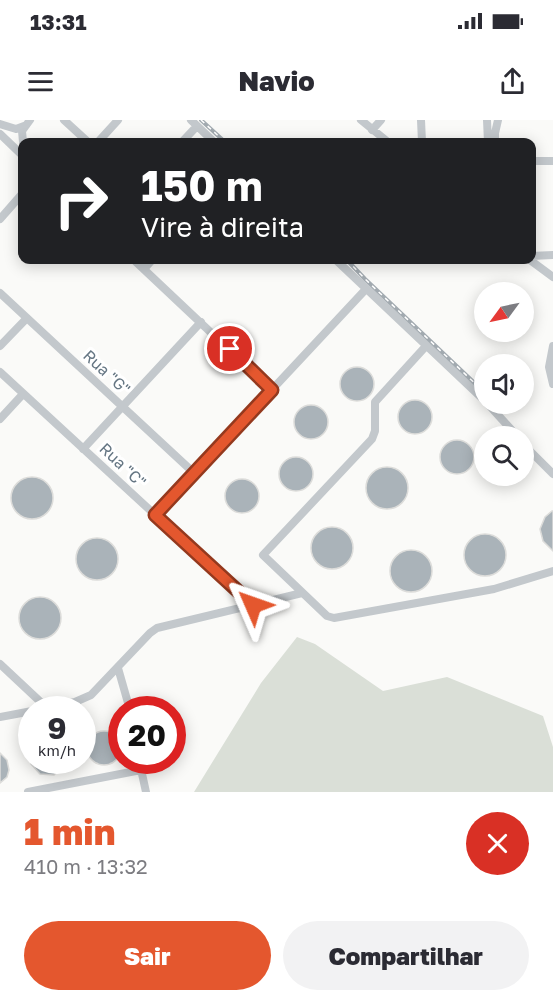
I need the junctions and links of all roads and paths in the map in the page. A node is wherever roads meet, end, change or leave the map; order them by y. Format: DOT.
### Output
graph roads {
  1 [pos="64,120"];
  2 [pos="118,120"];
  3 [pos="361,120"];
  4 [pos="381,120"];
  5 [pos="421,120"];
  6 [pos="487,120"];
  7 [pos="498,120"];
  8 [pos="27,123"];
  9 [pos="194,123"];
  10 [pos="0,124"];
  11 [pos="372,130"];
  12 [pos="0,134"];
  13 [pos="23,138"];
  14 [pos="84,138"];
  15 [pos="102,138"];
  16 [pos="185,138"];
  17 [pos="210,138"];
  18 [pos="383,138"];
  19 [pos="422,138"];
  20 [pos="488,138"];
  21 [pos="495,138"];
  22 [pos="18,151"];
  23 [pos="536,161"];
  24 [pos="553,161"];
  25 [pos="18,199"];
  26 [pos="0,219"];
  27 [pos="553,255"];
  28 [pos="536,257"];
  29 [pos="536,262"];
  30 [pos="138,264"];
  31 [pos="148,264"];
  32 [pos="340,264"];
  33 [pos="144,269"];
  34 [pos="553,277"];
  35 [pos="366,289"];
  36 [pos="0,293"];
  37 [pos="27,318"];
  38 [pos="201,322"];
  39 [pos="0,346"];
  40 [pos="426,346"];
  41 [pos="553,346"];
  42 [pos="0,372"];
  43 [pos="553,384"];
  44 [pos="272,390"];
  45 [pos="474,391"];
  46 [pos="23,394"];
  47 [pos="122,407"];
  48 [pos="497,414"];
  49 [pos="0,419"];
  50 [pos="508,426"];
  51 [pos="83,449"];
  52 [pos="534,455"];
  53 [pos="194,473"];
  54 [pos="553,474"];
  55 [pos="155,515"];
  56 [pos="553,571"];
  57 [pos="302,593"];
  58 [pos="253,605"];
  59 [pos="0,664"];
  60 [pos="118,668"];
  61 [pos="31,696"];
  62 [pos="89,696"];
  63 [pos="126,696"];
  64 [pos="18,714"];
  65 [pos="0,717"];
  66 [pos="120,774"];
  67 [pos="142,774"];
  68 [pos="28,792"];
  69 [pos="146,792"];
  1 -- 14 [label="street"];
  2 -- 15 [label="street"];
  3 -- 11 [label="street"];
  4 -- 11 [label="street"];
  5 -- 19 [label="street"];
  6 -- 20 [label="street"];
  7 -- 21 [label="street"];
  8 -- 10 [label="street"];
  8 -- 13 [label="street"];
  9 -- 16 [label="street"];
  9 -- 17 [label="street"];
  11 -- 18 [label="street"];
  12 -- 22 [label="street"];
  23 -- 24 [label="street"];
  25 -- 26 [label="street"];
  27 -- 28 [label="street"];
  29 -- 34 [label="street"];
  30 -- 33 [label="street"];
  31 -- 33 [label="street"];
  32 -- 35 [label="street"];
  33 -- 38 [label="street"];
  35 -- 40 [label="street"];
  35 -- 44 [label="street"];
  36 -- 37 [label="street, Rua \"G\""];
  37 -- 39 [label="street"];
  37 -- 47 [label="street, Rua \"G\""];
  38 -- 44 [label="street"];
  38 -- 47 [label="street"];
  40 -- 45 [label="street"];
  40 -- 57 [label="street"];
  41 -- 43 [label="street"];
  42 -- 46 [label="street, Rua \"C\""];
  44 -- 53 [label="street"];
  46 -- 49 [label="street"];
  46 -- 51 [label="street, Rua \"C\""];
  47 -- 51 [label="street"];
  47 -- 53 [label="street, Rua \"G\""];
  48 -- 50 [label="street"];
  51 -- 55 [label="street, Rua \"C\""];
  52 -- 54 [label="street"];
  53 -- 55 [label="street"];
  55 -- 58 [label="street, Rua \"C\""];
  56 -- 57 [label="street"];
  57 -- 58 [label="street"];
  58 -- 60 [label="street"];
  59 -- 61 [label="street"];
  60 -- 62 [label="street"];
  60 -- 63 [label="street"];
  64 -- 65 [label="street"];
  66 -- 68 [label="street"];
  67 -- 69 [label="street"];
}
